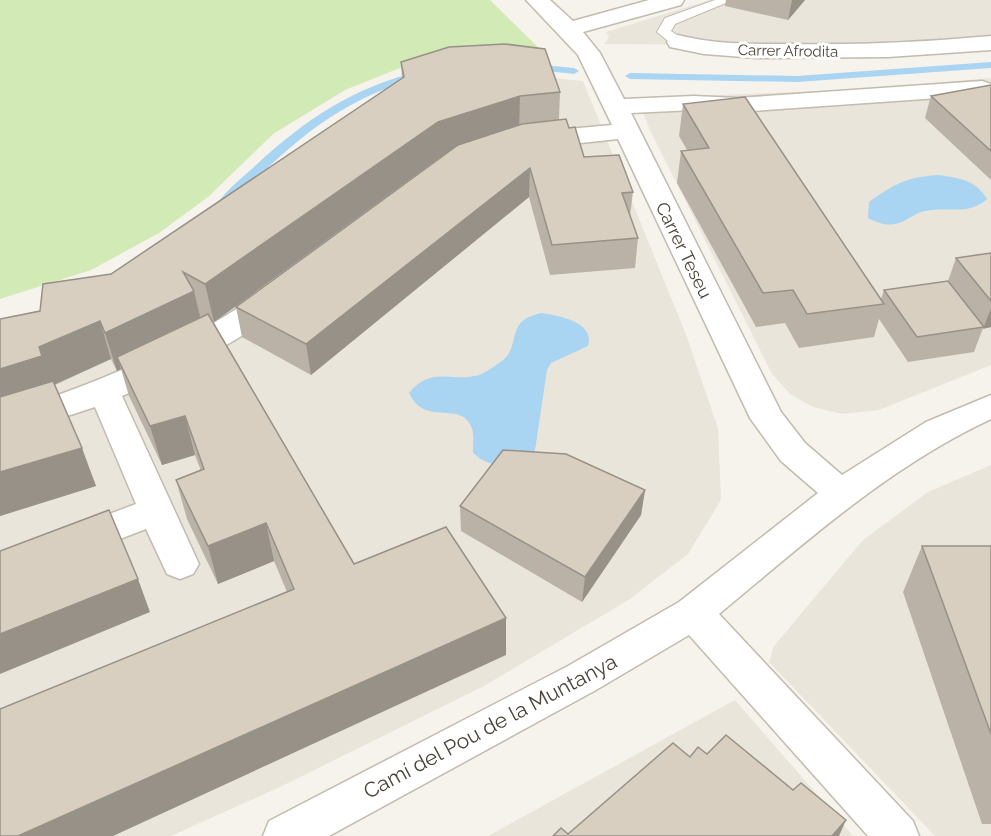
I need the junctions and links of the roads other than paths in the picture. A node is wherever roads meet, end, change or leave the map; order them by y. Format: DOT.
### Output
graph roads {
  1 [pos="537,0"];
  2 [pos="673,0"];
  3 [pos="727,0"];
  4 [pos="569,29"];
  5 [pos="678,42"];
  6 [pos="991,43"];
  7 [pos="982,88"];
  8 [pos="617,111"];
  9 [pos="510,144"];
  10 [pos="297,279"];
  11 [pos="105,393"];
  12 [pos="991,406"];
  13 [pos="0,426"];
  14 [pos="841,493"];
  15 [pos="157,510"];
  16 [pos="180,564"];
  17 [pos="0,570"];
  18 [pos="693,613"];
  19 [pos="285,836"];
  20 [pos="897,836"];
  1 -- 4 [label="street, Carrer Teseu"];
  2 -- 4 [label="street"];
  3 -- 5 [label="lane, Carrer Afrodita"];
  4 -- 8 [label="street, Carrer Teseu"];
  5 -- 6 [label="street, Carrer Afrodita"];
  7 -- 8 [label="street"];
  8 -- 9 [label="street"];
  8 -- 14 [label="street, Carrer Teseu"];
  10 -- 11 [label="street"];
  11 -- 13 [label="street"];
  11 -- 15 [label="street"];
  12 -- 14 [label="street, Camí del Pou de la Muntanya"];
  14 -- 18 [label="street, Camí del Pou de la Muntanya"];
  15 -- 16 [label="street"];
  15 -- 17 [label="street"];
  18 -- 19 [label="street, Camí del Pou de la Muntanya"];
  18 -- 20 [label="street"];
}
